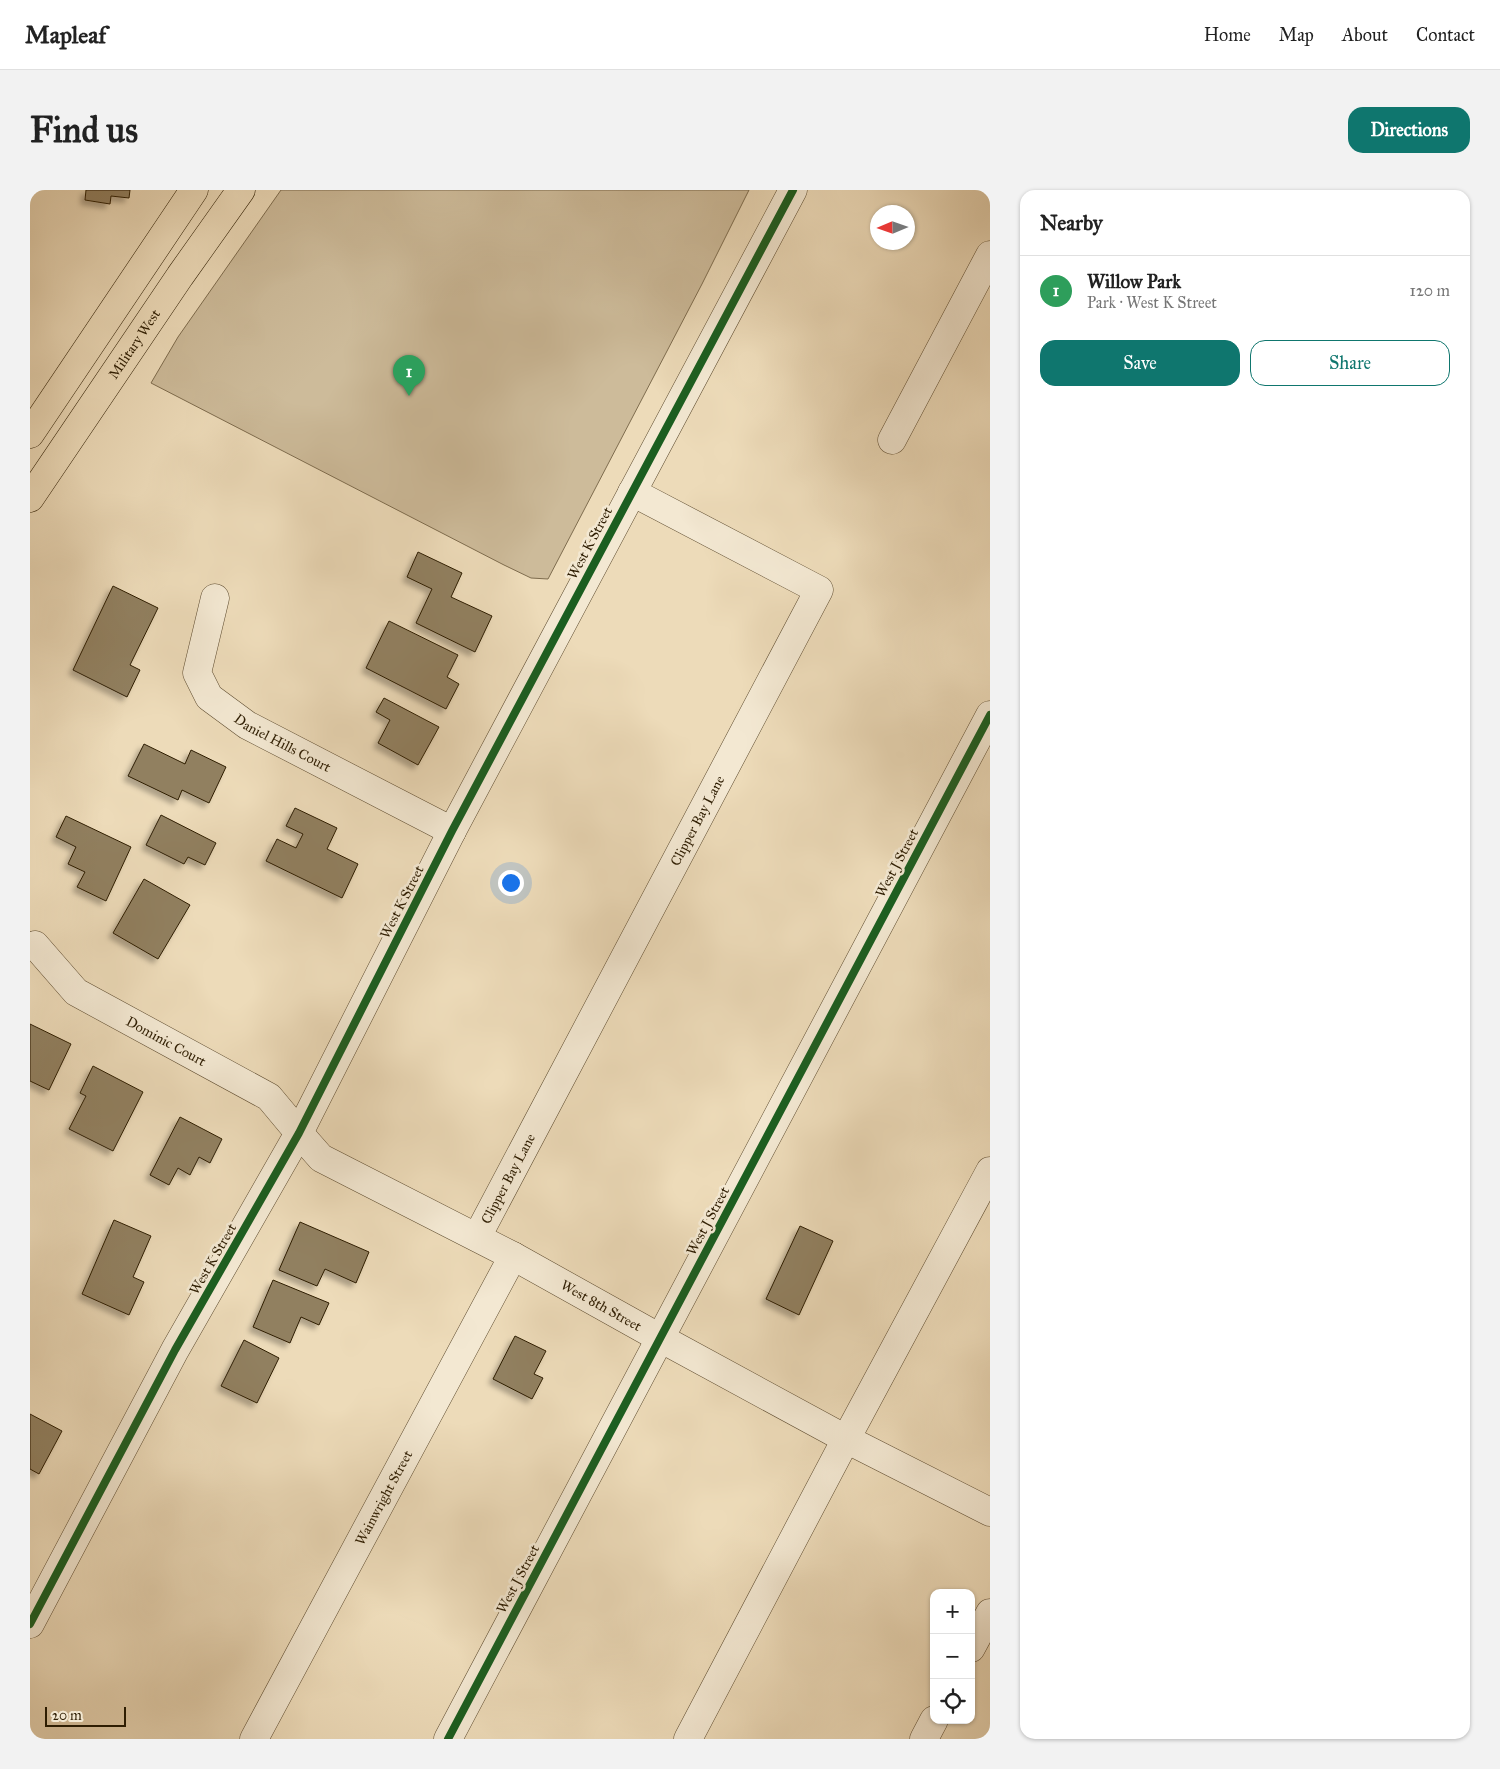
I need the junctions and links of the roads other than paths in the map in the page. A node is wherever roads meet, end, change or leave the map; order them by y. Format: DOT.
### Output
graph roads {
  1 [pos="194,190"];
  2 [pos="240,190"];
  3 [pos="793,190"];
  4 [pos="990,255"];
  5 [pos="30,434"];
  6 [pos="892,440"];
  7 [pos="632,492"];
  8 [pos="30,498"];
  9 [pos="215,598"];
  10 [pos="990,715"];
  11 [pos="452,831"];
  12 [pos="35,945"];
  13 [pos="299,1134"];
  14 [pos="990,1171"];
  15 [pos="477,1237"];
  16 [pos="514,1256"];
  17 [pos="660,1338"];
  18 [pos="846,1439"];
  19 [pos="990,1512"];
  20 [pos="990,1613"];
  21 [pos="30,1624"];
  22 [pos="975,1641"];
  23 [pos="932,1724"];
  24 [pos="254,1739"];
  25 [pos="448,1739"];
  26 [pos="688,1739"];
  27 [pos="924,1739"];
  1 -- 5 [label="main road"];
  2 -- 8 [label="main road, Military West"];
  3 -- 7 [label="street, West K Street"];
  4 -- 6 [label="street"];
  7 -- 11 [label="street, West K Street"];
  7 -- 15 [label="street, Clipper Bay Lane"];
  9 -- 11 [label="street, Daniel Hills Court"];
  10 -- 17 [label="street, West J Street"];
  11 -- 13 [label="street, West K Street"];
  12 -- 13 [label="street, Dominic Court"];
  13 -- 15 [label="street, West 8th Street"];
  13 -- 21 [label="street, West K Street"];
  14 -- 18 [label="street"];
  15 -- 16 [label="street, West 8th Street"];
  16 -- 17 [label="street, West 8th Street"];
  16 -- 24 [label="street, Wainwright Street"];
  17 -- 18 [label="street, West 8th Street"];
  17 -- 25 [label="street, West J Street"];
  18 -- 19 [label="street, West 8th Street"];
  18 -- 26 [label="street"];
  20 -- 22 [label="street"];
  23 -- 27 [label="street"];
}
